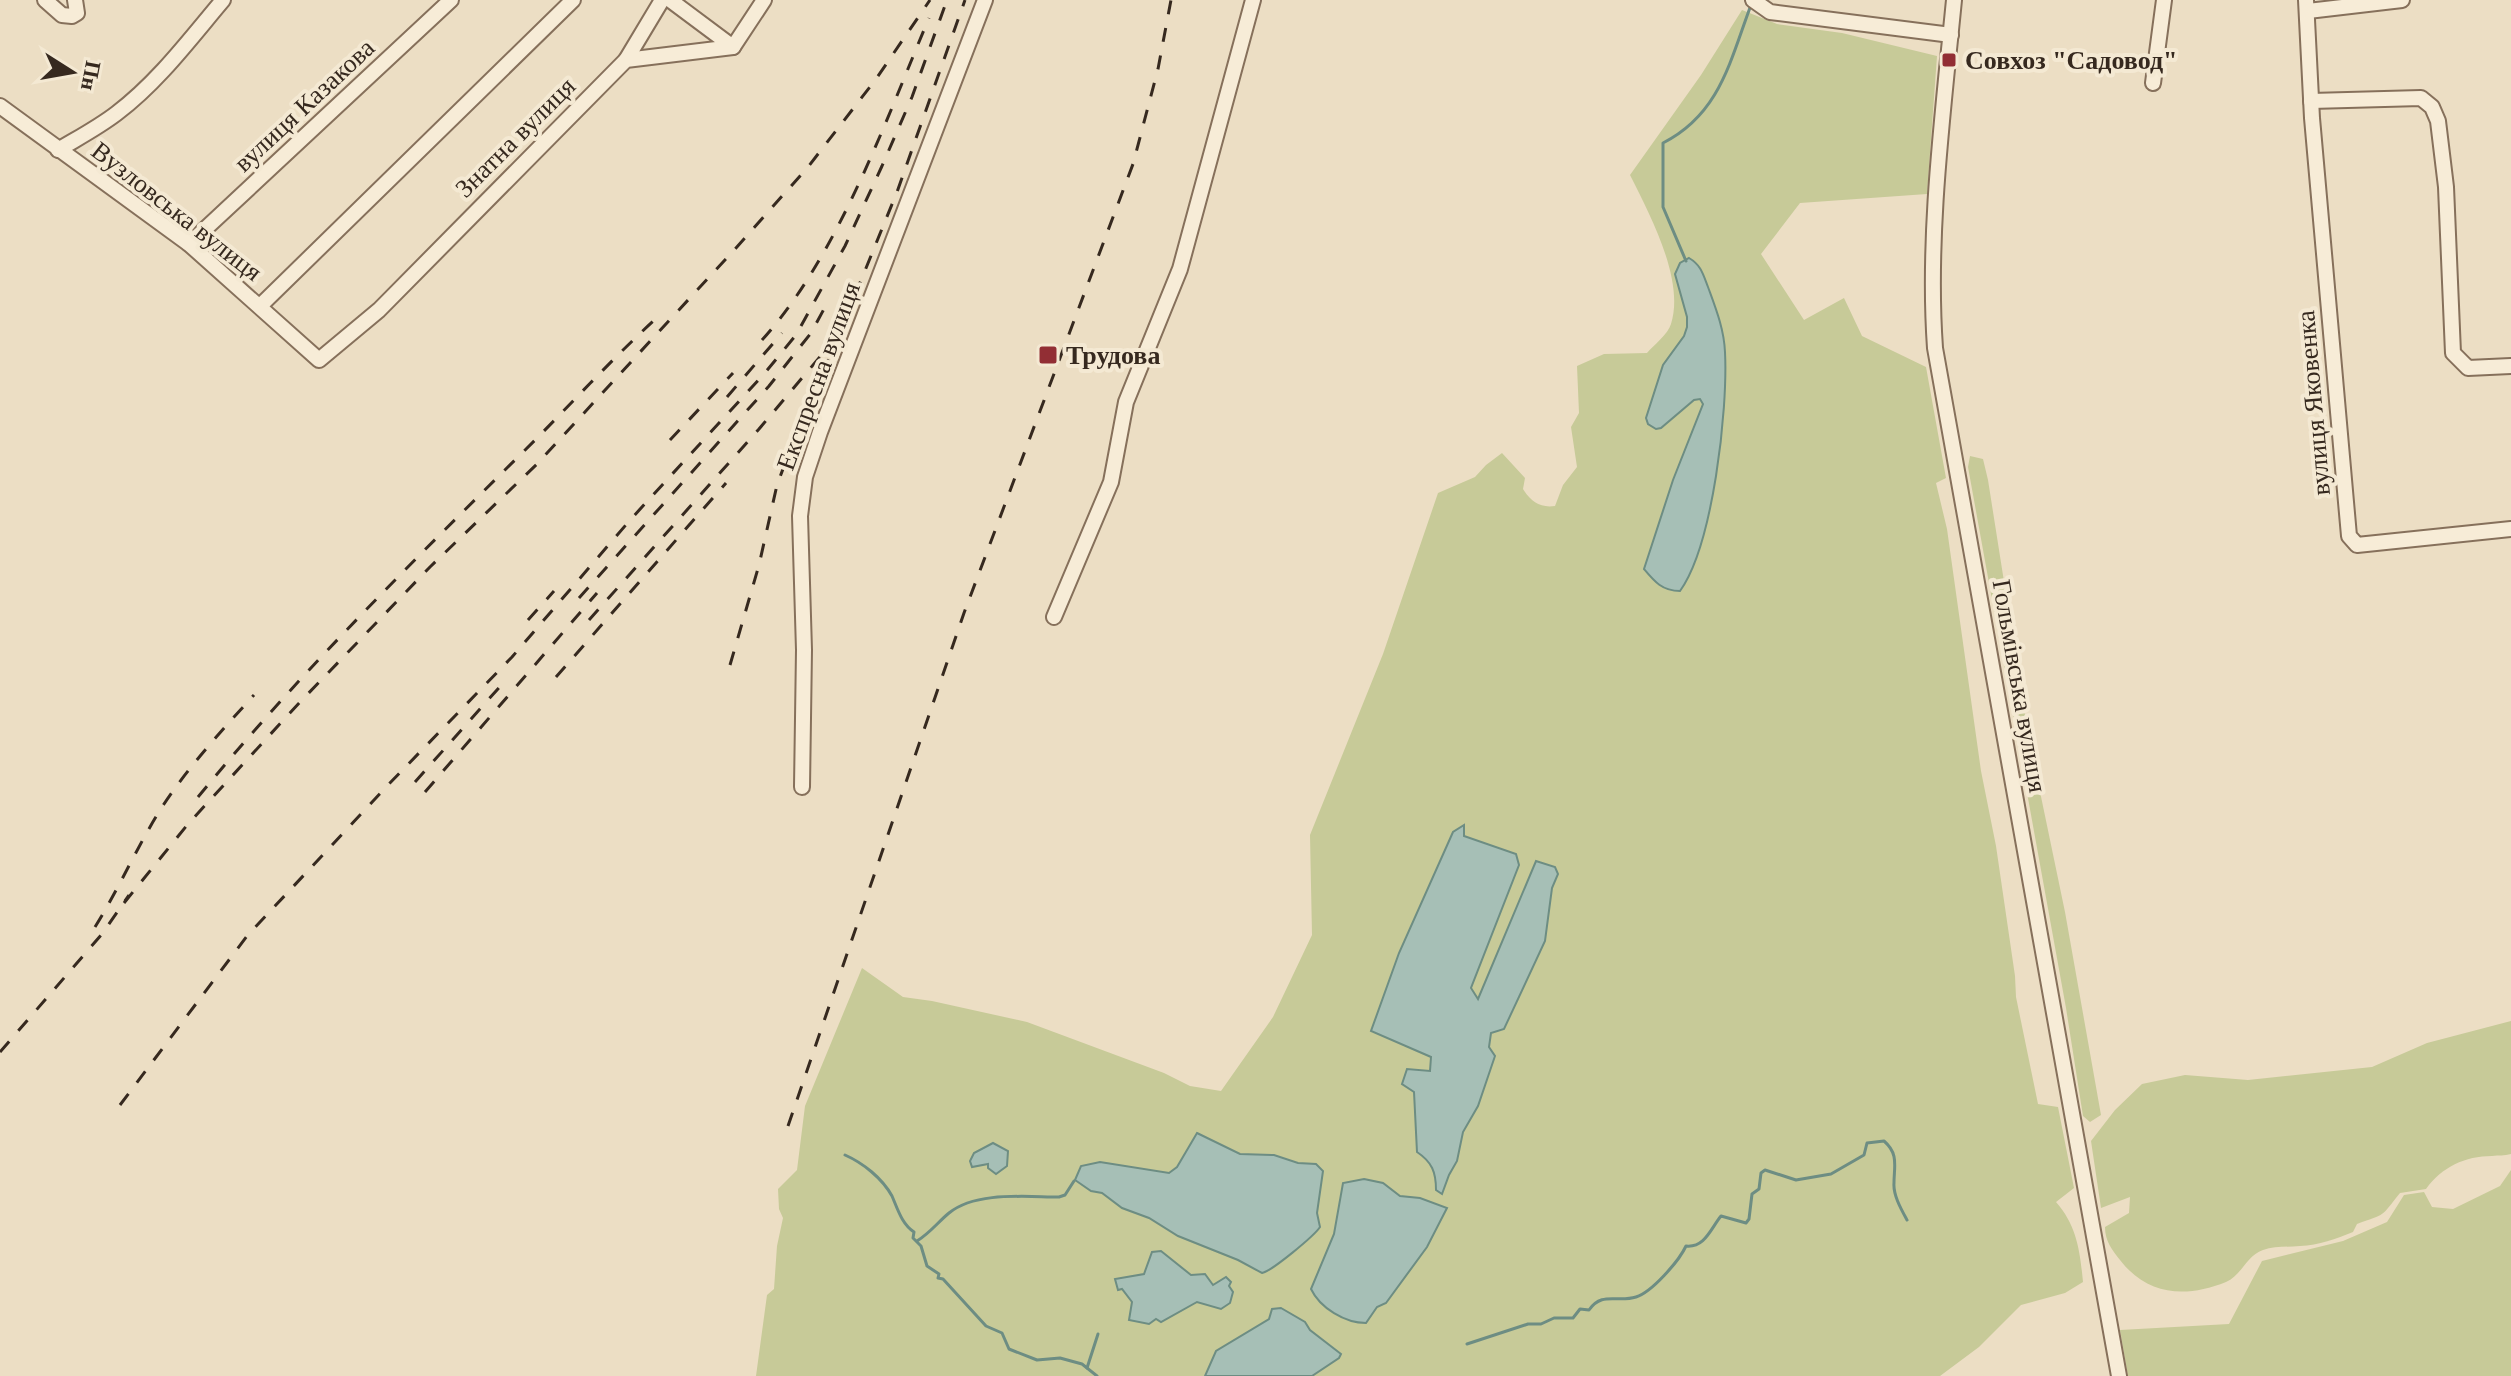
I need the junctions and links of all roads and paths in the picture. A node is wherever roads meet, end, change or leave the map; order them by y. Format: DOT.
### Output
graph roads {
  1 [pos="45,0"];
  2 [pos="75,0"];
  3 [pos="223,0"];
  4 [pos="451,0"];
  5 [pos="573,0"];
  6 [pos="662,0"];
  7 [pos="670,0"];
  8 [pos="764,0"];
  9 [pos="985,0"];
  10 [pos="1253,0"];
  11 [pos="1753,0"];
  12 [pos="1954,0"];
  13 [pos="2164,0"];
  14 [pos="2402,0"];
  15 [pos="2307,6"];
  16 [pos="1951,35"];
  17 [pos="733,47"];
  18 [pos="626,60"];
  19 [pos="2153,83"];
  20 [pos="2311,101"];
  21 [pos="0,106"];
  22 [pos="58,150"];
  23 [pos="189,244"];
  24 [pos="260,306"];
  25 [pos="319,360"];
  26 [pos="2511,366"];
  27 [pos="2511,529"];
  28 [pos="1054,617"];
  29 [pos="802,787"];
  30 [pos="2118,1376"];
  1 -- 2 [label="street"];
  3 -- 22 [label="street"];
  4 -- 23 [label="street, вулиця Казакова"];
  5 -- 24 [label="street"];
  6 -- 18 [label="street, Знатна вулиця"];
  7 -- 17 [label="street"];
  8 -- 17 [label="street"];
  9 -- 29 [label="street, Експресна вулиця"];
  10 -- 28 [label="street"];
  11 -- 16 [label="street"];
  12 -- 16 [label="street, Гольмівська вулиця"];
  13 -- 19 [label="street"];
  14 -- 15 [label="street"];
  15 -- 20 [label="street, вулиця Яковенка"];
  16 -- 30 [label="street, Гольмівська вулиця"];
  17 -- 18 [label="street"];
  18 -- 25 [label="street, Знатна вулиця"];
  20 -- 26 [label="street"];
  20 -- 27 [label="street, вулиця Яковенка"];
  21 -- 22 [label="street, Вузловська вулиця"];
  22 -- 23 [label="street, Вузловська вулиця"];
  23 -- 24 [label="street, Вузловська вулиця"];
  24 -- 25 [label="street, Вузловська вулиця"];
}
